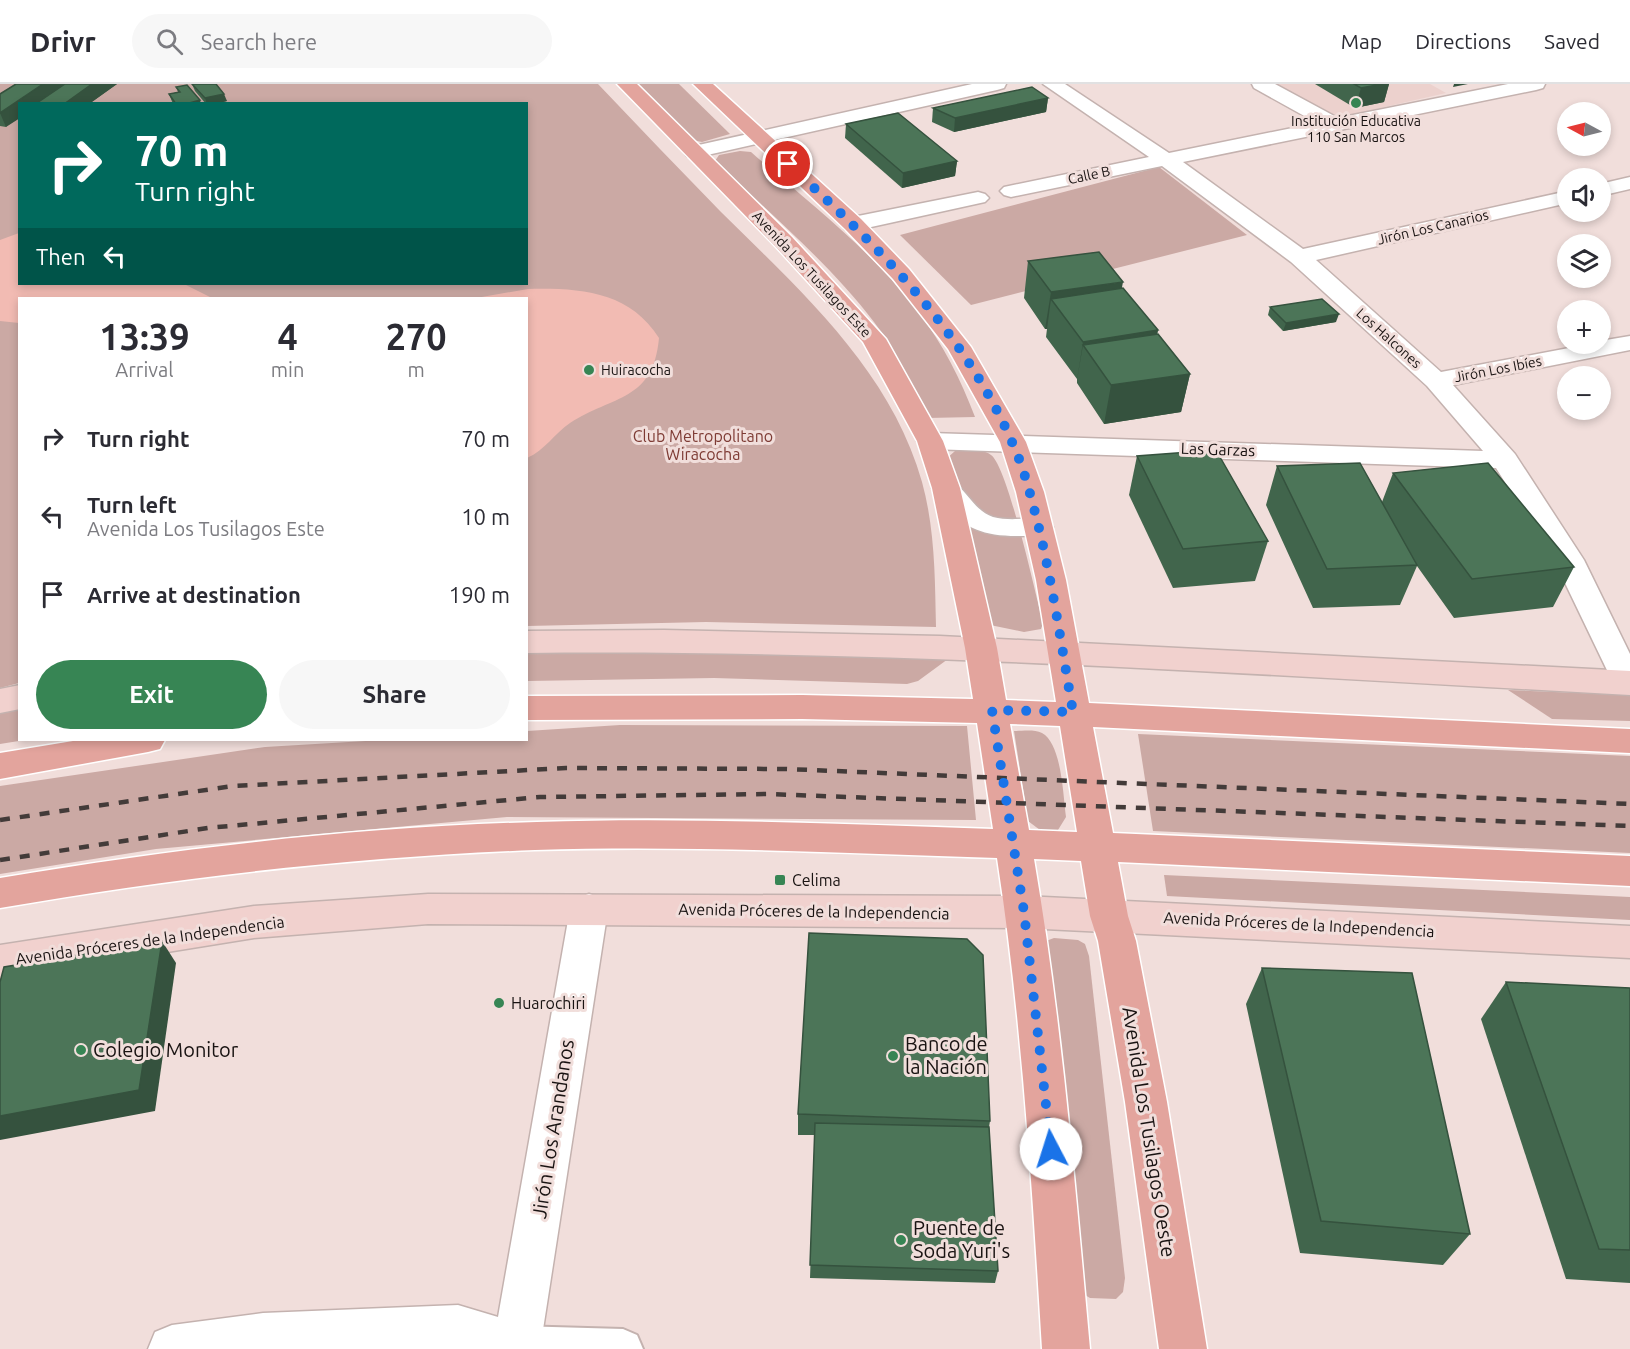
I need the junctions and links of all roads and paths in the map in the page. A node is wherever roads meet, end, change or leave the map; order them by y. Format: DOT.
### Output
graph roads {
  1 [pos="626,84"];
  2 [pos="702,84"];
  3 [pos="997,84"];
  4 [pos="1052,84"];
  5 [pos="1261,84"];
  6 [pos="1536,84"];
  7 [pos="1334,124"];
  8 [pos="759,137"];
  9 [pos="694,152"];
  10 [pos="1167,160"];
  11 [pos="1630,183"];
  12 [pos="1611,187"];
  13 [pos="1011,191"];
  14 [pos="978,198"];
  15 [pos="1557,199"];
  16 [pos="853,224"];
  17 [pos="1299,257"];
  18 [pos="1630,343"];
  19 [pos="1436,381"];
  20 [pos="930,441"];
  21 [pos="1013,442"];
  22 [pos="1505,460"];
  23 [pos="946,488"];
  24 [pos="1038,527"];
  25 [pos="528,642"];
  26 [pos="981,648"];
  27 [pos="1063,652"];
  28 [pos="1629,683"];
  29 [pos="18,697"];
  30 [pos="0,701"];
  31 [pos="528,708"];
  32 [pos="992,710"];
  33 [pos="1073,712"];
  34 [pos="142,741"];
  35 [pos="1630,741"];
  36 [pos="0,766"];
  37 [pos="1014,843"];
  38 [pos="1097,845"];
  39 [pos="1630,871"];
  40 [pos="0,892"];
  41 [pos="589,909"];
  42 [pos="1024,912"];
  43 [pos="1109,915"];
  44 [pos="1630,942"];
  45 [pos="0,962"];
  46 [pos="261,1343"];
  47 [pos="517,1347"];
  48 [pos="172,1349"];
  49 [pos="622,1349"];
  50 [pos="1066,1349"];
  51 [pos="1183,1349"];
  1 -- 9 [label="main road, Avenida Los Tusilagos Este"];
  2 -- 8 [label="main road"];
  3 -- 8 [label="street"];
  4 -- 10 [label="street, Los Halcones"];
  5 -- 7 [label="street"];
  6 -- 7 [label="street, Calle B"];
  7 -- 10 [label="street, Calle B"];
  8 -- 9 [label="street"];
  8 -- 16 [label="main road"];
  9 -- 20 [label="main road, Avenida Los Tusilagos Este"];
  10 -- 13 [label="street, Calle B"];
  10 -- 17 [label="street, Los Halcones"];
  11 -- 12 [label="street"];
  14 -- 16 [label="street"];
  15 -- 17 [label="street, Jirón Los Canarios"];
  16 -- 21 [label="main road"];
  17 -- 19 [label="street, Los Halcones"];
  18 -- 19 [label="street, Jirón Los Ibíes"];
  19 -- 22 [label="street, Los Halcones"];
  20 -- 21 [label="street, Las Garzas"];
  20 -- 23 [label="main road, Avenida Los Tusilagos Este"];
  21 -- 22 [label="street, Las Garzas"];
  21 -- 24 [label="main road"];
  22 -- 28 [label="street, Los Halcones"];
  23 -- 24 [label="street"];
  23 -- 26 [label="main road, Avenida Los Tusilagos Este"];
  24 -- 27 [label="main road"];
  25 -- 26 [label="main road"];
  26 -- 27 [label="main road"];
  26 -- 32 [label="main road, Avenida Los Tusilagos Este"];
  27 -- 28 [label="main road"];
  27 -- 33 [label="main road"];
  29 -- 30 [label="main road"];
  31 -- 32 [label="main road"];
  32 -- 33 [label="main road"];
  32 -- 37 [label="main road"];
  33 -- 35 [label="main road"];
  33 -- 38 [label="main road"];
  34 -- 36 [label="main road"];
  37 -- 38 [label="main road"];
  37 -- 40 [label="main road"];
  37 -- 42 [label="main road"];
  38 -- 39 [label="main road"];
  38 -- 43 [label="main road"];
  41 -- 42 [label="main road, Avenida Próceres de la Independencia"];
  41 -- 45 [label="main road, Avenida Próceres de la Independencia"];
  41 -- 47 [label="street, Jirón Los Arandanos"];
  42 -- 43 [label="main road, Avenida Próceres de la Independencia"];
  42 -- 50 [label="main road"];
  43 -- 44 [label="main road, Avenida Próceres de la Independencia"];
  43 -- 51 [label="main road, Avenida Los Tusilagos Oeste"];
  46 -- 47 [label="street"];
  46 -- 48 [label="street"];
  47 -- 49 [label="street"];
}
